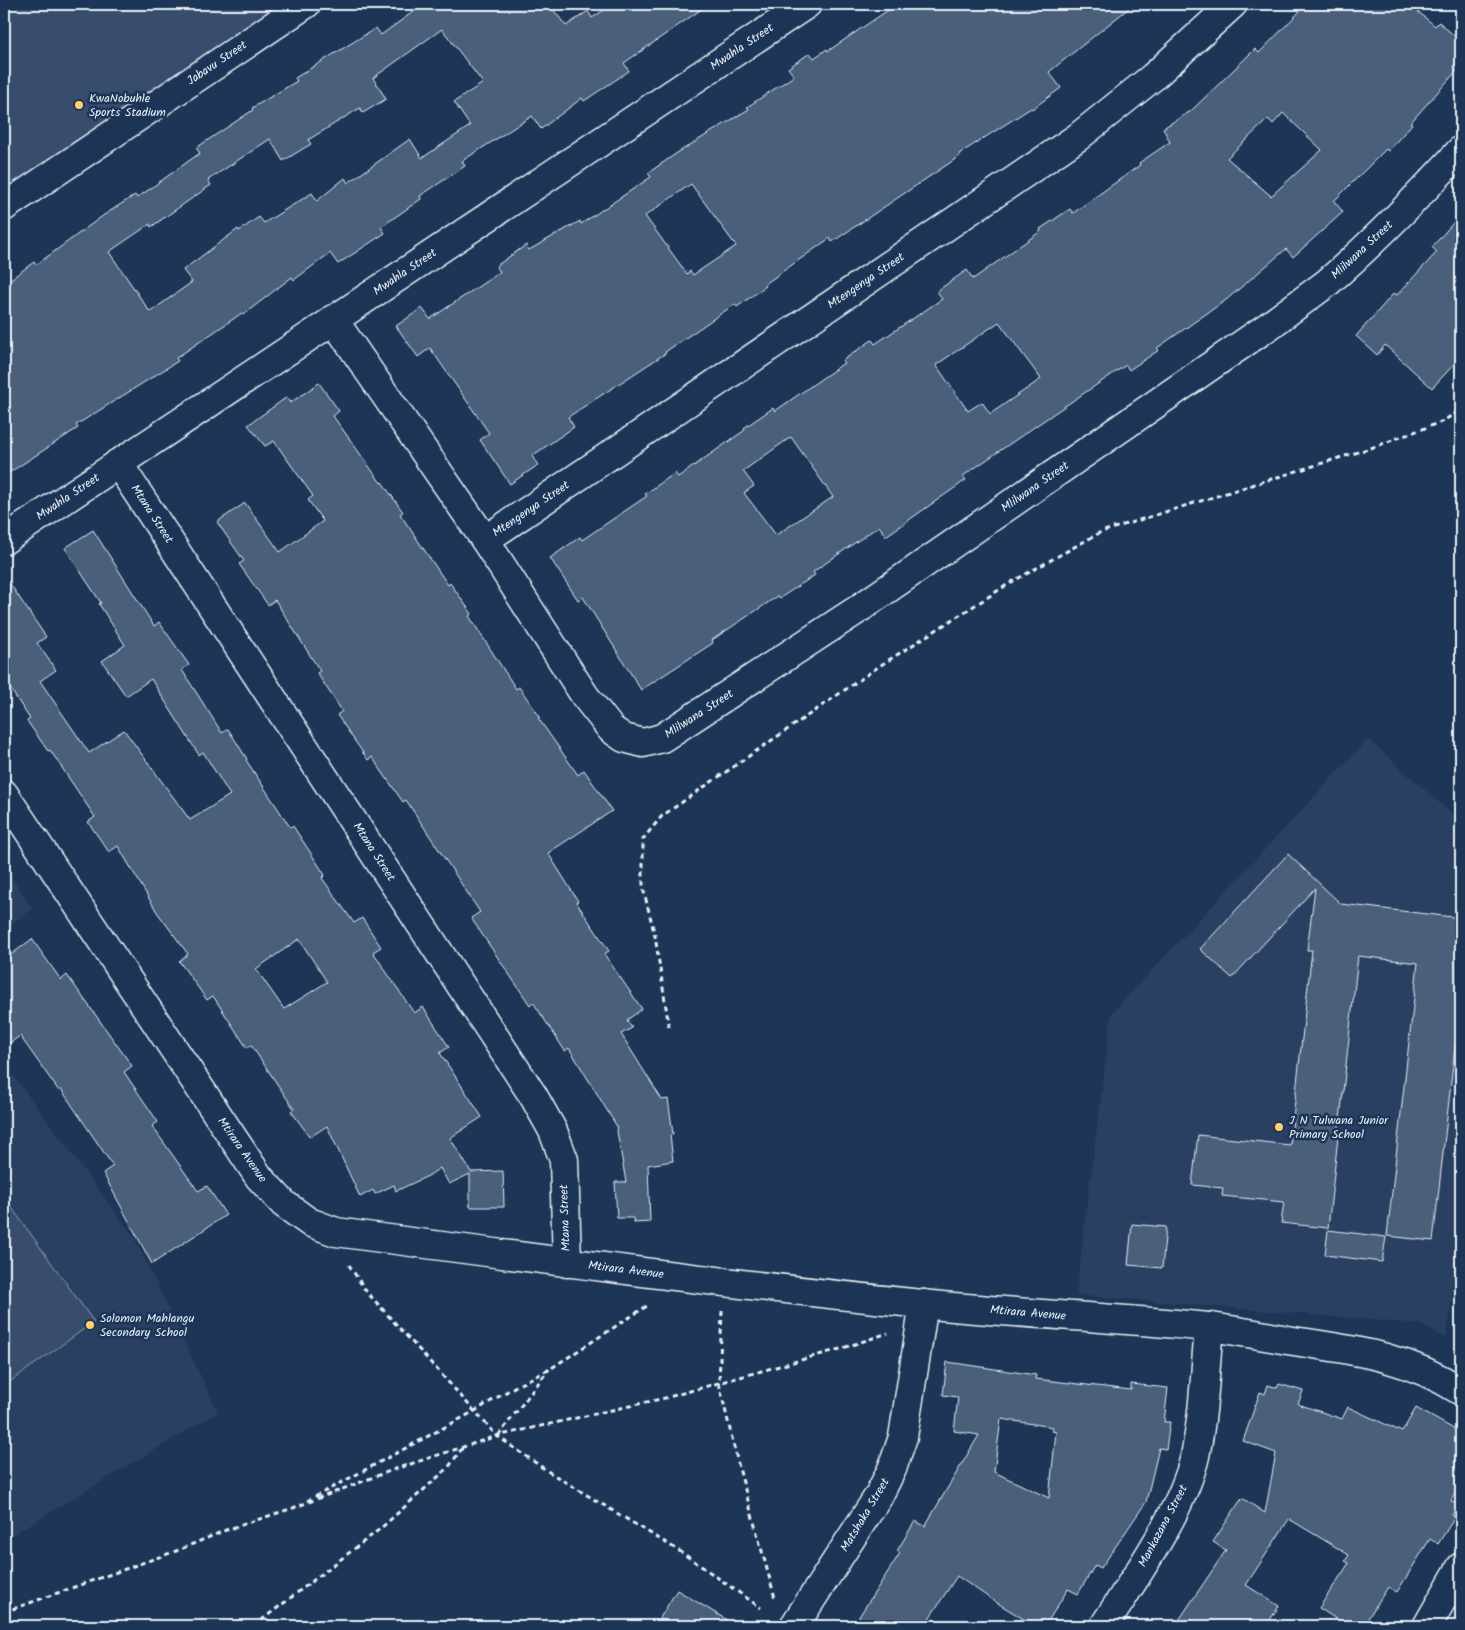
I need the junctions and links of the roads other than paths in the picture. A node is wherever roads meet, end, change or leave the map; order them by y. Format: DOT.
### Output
graph roads {
  1 [pos="306,4"];
  2 [pos="807,4"];
  3 [pos="1233,4"];
  4 [pos="1461,150"];
  5 [pos="4,207"];
  6 [pos="334,319"];
  7 [pos="118,463"];
  8 [pos="4,540"];
  9 [pos="484,540"];
  10 [pos="4,794"];
  11 [pos="567,1263"];
  12 [pos="923,1313"];
  13 [pos="1209,1327"];
  14 [pos="1461,1391"];
  15 [pos="1461,1567"];
  16 [pos="794,1626"];
  17 [pos="1104,1626"];
  18 [pos="1427,1626"];
  1 -- 5 [label="street, Jabavu Street"];
  2 -- 6 [label="street, Mwahla Street"];
  3 -- 9 [label="street, Mtengenya Street"];
  4 -- 9 [label="street, Mlilwana Street"];
  6 -- 7 [label="street, Mwahla Street"];
  6 -- 9 [label="street, Mlilwana Street"];
  7 -- 8 [label="street, Mwahla Street"];
  7 -- 11 [label="street, Mtana Street"];
  10 -- 11 [label="street, Mtirara Avenue"];
  11 -- 12 [label="street, Mtirara Avenue"];
  12 -- 13 [label="street, Mtirara Avenue"];
  12 -- 16 [label="street, Matshaka Street"];
  13 -- 14 [label="street, Mtirara Avenue"];
  13 -- 17 [label="street, Mankazana Street"];
  15 -- 18 [label="street"];
}
